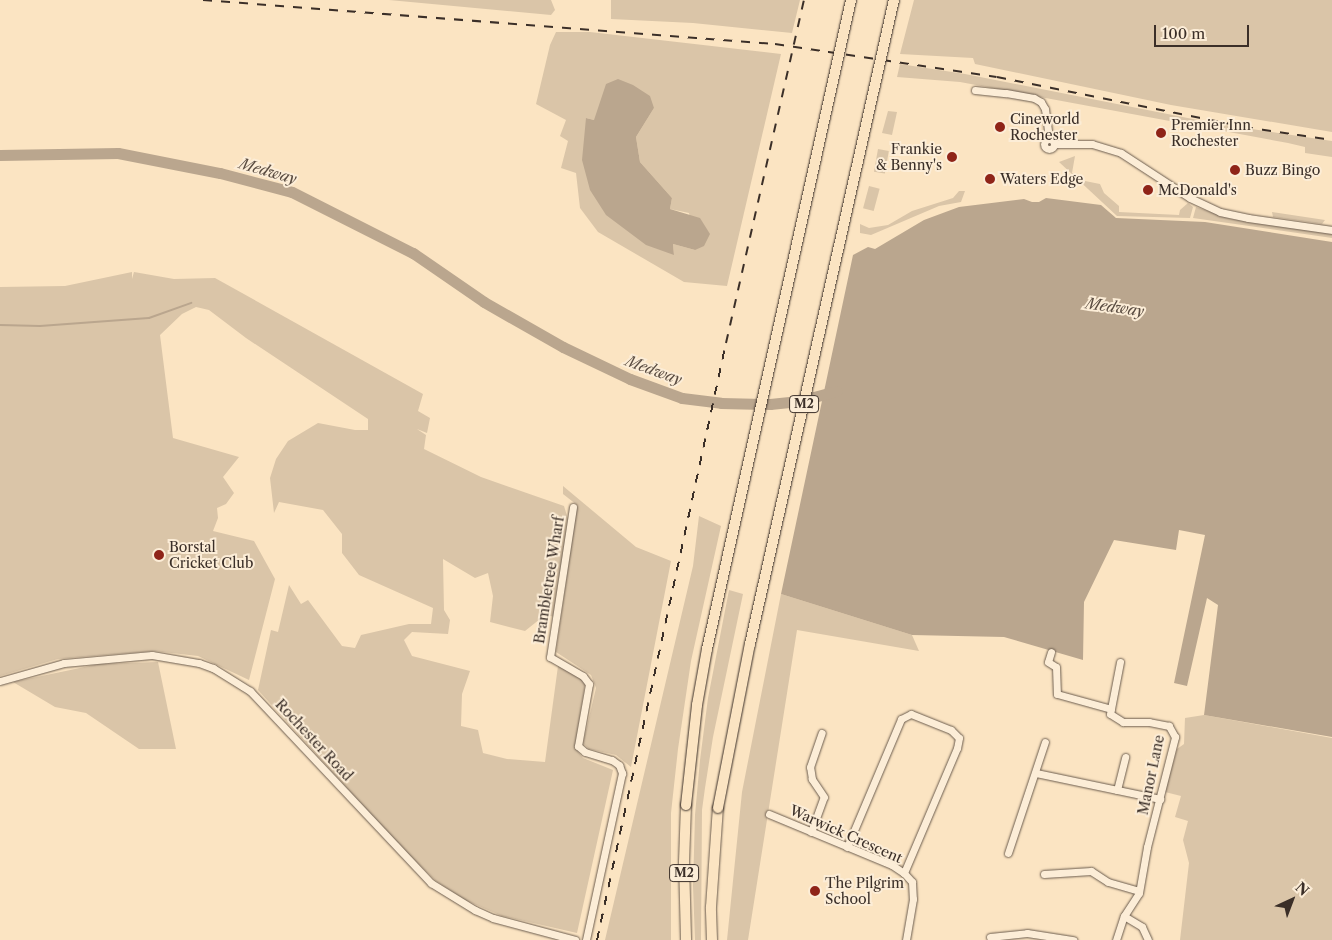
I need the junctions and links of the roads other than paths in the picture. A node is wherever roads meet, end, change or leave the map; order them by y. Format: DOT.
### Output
graph roads {
  1 [pos="850,0"];
  2 [pos="894,0"];
  3 [pos="975,90"];
  4 [pos="1332,230"];
  5 [pos="574,507"];
  6 [pos="1051,652"];
  7 [pos="1120,662"];
  8 [pos="0,681"];
  9 [pos="1110,709"];
  10 [pos="822,733"];
  11 [pos="1045,742"];
  12 [pos="1125,757"];
  13 [pos="1036,773"];
  14 [pos="1117,790"];
  15 [pos="1160,799"];
  16 [pos="769,814"];
  17 [pos="811,832"];
  18 [pos="847,847"];
  19 [pos="1008,854"];
  20 [pos="904,873"];
  21 [pos="1045,874"];
  22 [pos="1139,892"];
  23 [pos="1124,916"];
  24 [pos="990,937"];
  25 [pos="575,940"];
  26 [pos="586,940"];
  27 [pos="686,940"];
  28 [pos="712,940"];
  29 [pos="906,940"];
  30 [pos="1069,940"];
  31 [pos="1073,940"];
  32 [pos="1116,940"];
  33 [pos="1148,940"];
  1 -- 27 [label="highway, M2, bridge"];
  2 -- 28 [label="highway, M2, bridge"];
  3 -- 4 [label="street"];
  5 -- 26 [label="street, Brambletree Wharf"];
  6 -- 9 [label="street"];
  7 -- 9 [label="street"];
  8 -- 25 [label="street, Rochester Road"];
  9 -- 15 [label="street, Manor Lane"];
  10 -- 17 [label="street"];
  11 -- 13 [label="street"];
  12 -- 14 [label="street"];
  13 -- 14 [label="street"];
  13 -- 19 [label="street"];
  14 -- 15 [label="street"];
  15 -- 22 [label="street, Manor Lane"];
  16 -- 17 [label="street, Warwick Crescent"];
  17 -- 18 [label="street, Warwick Crescent"];
  18 -- 20 [label="street, Warwick Crescent"];
  18 -- 20 [label="street"];
  20 -- 29 [label="street, Warwick Crescent"];
  21 -- 22 [label="street"];
  22 -- 23 [label="street, Manor Lane"];
  23 -- 32 [label="street, Manor Lane"];
  23 -- 33 [label="street"];
  24 -- 30 [label="street"];
  30 -- 31 [label="street"];
}
